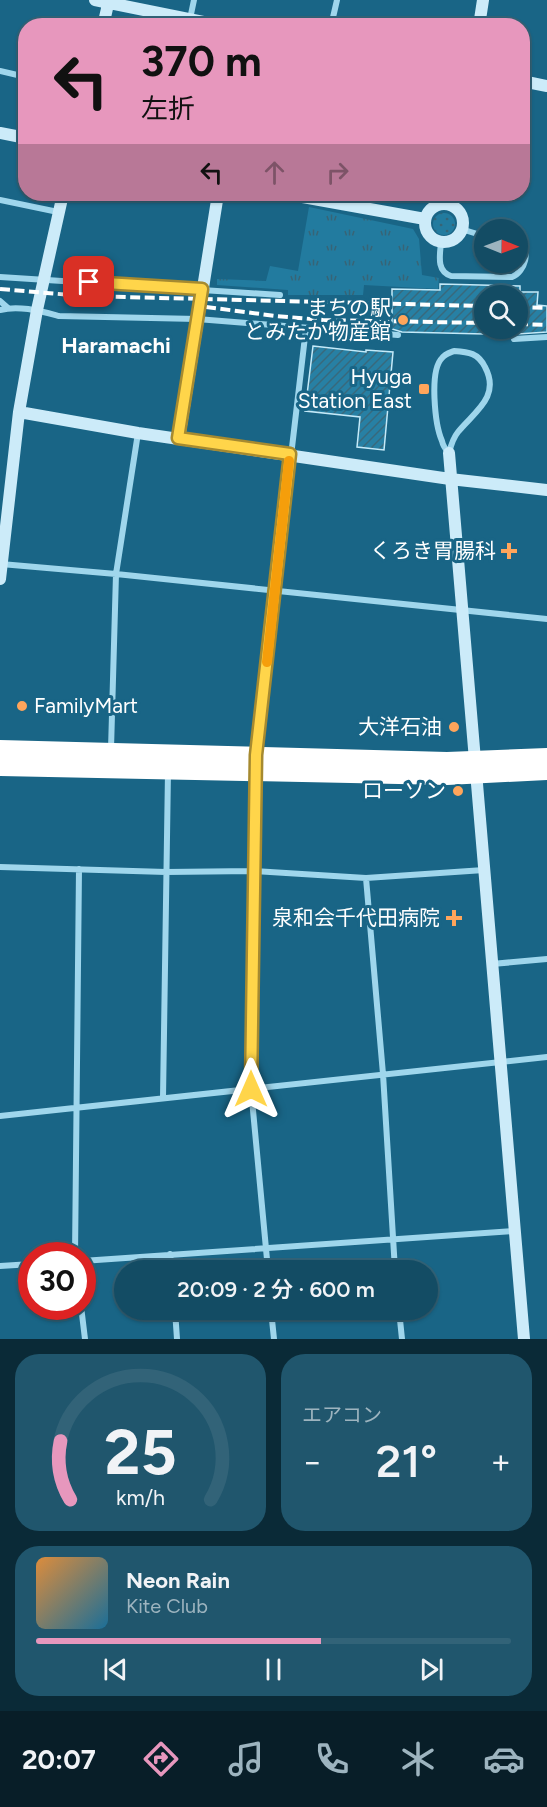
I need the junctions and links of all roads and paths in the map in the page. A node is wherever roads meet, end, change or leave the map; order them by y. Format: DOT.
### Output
graph roads {
  1 [pos="95,0"];
  2 [pos="194,0"];
  3 [pos="337,0"];
  4 [pos="483,0"];
  5 [pos="109,1"];
  6 [pos="105,18"];
  7 [pos="186,18"];
  8 [pos="190,18"];
  9 [pos="334,18"];
  10 [pos="480,18"];
  11 [pos="0,71"];
  12 [pos="18,75"];
  13 [pos="530,83"];
  14 [pos="547,86"];
  15 [pos="0,133"];
  16 [pos="18,136"];
  17 [pos="0,200"];
  18 [pos="61,201"];
  19 [pos="217,201"];
  20 [pos="331,201"];
  21 [pos="445,201"];
  22 [pos="450,201"];
  23 [pos="59,212"];
  24 [pos="425,219"];
  25 [pos="462,230"];
  26 [pos="474,233"];
  27 [pos="441,242"];
  28 [pos="519,273"];
  29 [pos="0,277"];
  30 [pos="44,279"];
  31 [pos="202,289"];
  32 [pos="280,295"];
  33 [pos="0,301"];
  34 [pos="8,308"];
  35 [pos="0,310"];
  36 [pos="37,310"];
  37 [pos="197,319"];
  38 [pos="306,328"];
  39 [pos="398,335"];
  40 [pos="547,338"];
  41 [pos="528,339"];
  42 [pos="19,412"];
  43 [pos="138,433"];
  44 [pos="178,438"];
  45 [pos="449,453"];
  46 [pos="290,454"];
  47 [pos="450,479"];
  48 [pos="547,490"];
  49 [pos="1,564"];
  50 [pos="116,574"];
  51 [pos="0,579"];
  52 [pos="276,591"];
  53 [pos="461,612"];
  54 [pos="547,620"];
  55 [pos="0,749"];
  56 [pos="111,752"];
  57 [pos="547,757"];
  58 [pos="255,763"];
  59 [pos="0,767"];
  60 [pos="475,768"];
  61 [pos="168,770"];
  62 [pos="547,771"];
  63 [pos="0,867"];
  64 [pos="79,869"];
  65 [pos="484,870"];
  66 [pos="253,871"];
  67 [pos="166,872"];
  68 [pos="366,878"];
  69 [pos="547,959"];
  70 [pos="492,964"];
  71 [pos="547,1057"];
  72 [pos="500,1061"];
  73 [pos="383,1074"];
  74 [pos="251,1089"];
  75 [pos="163,1098"];
  76 [pos="77,1108"];
  77 [pos="0,1116"];
  78 [pos="515,1231"];
  79 [pos="392,1240"];
  80 [pos="75,1242"];
  81 [pos="266,1248"];
  82 [pos="170,1254"];
  83 [pos="96,1260"];
  84 [pos="171,1260"];
  85 [pos="267,1260"];
  86 [pos="394,1260"];
  87 [pos="18,1265"];
  88 [pos="0,1266"];
  89 [pos="83,1320"];
  90 [pos="176,1320"];
  91 [pos="272,1320"];
  92 [pos="400,1320"];
  93 [pos="85,1339"];
  94 [pos="177,1339"];
  95 [pos="274,1339"];
  96 [pos="402,1339"];
  97 [pos="524,1339"];
  1 -- 5 [label="street"];
  2 -- 8 [label="street"];
  3 -- 9 [label="street"];
  4 -- 10 [label="street"];
  5 -- 6 [label="street"];
  5 -- 7 [label="street"];
  11 -- 12 [label="street"];
  13 -- 14 [label="street"];
  15 -- 16 [label="street"];
  17 -- 23 [label="street"];
  18 -- 23 [label="street"];
  19 -- 31 [label="street"];
  20 -- 24 [label="street"];
  21 -- 24 [label="street"];
  22 -- 25 [label="street"];
  23 -- 30 [label="street"];
  24 -- 27 [label="street"];
  25 -- 26 [label="street"];
  25 -- 27 [label="street"];
  27 -- 28 [label="street"];
  29 -- 30 [label="street"];
  30 -- 31 [label="street"];
  30 -- 36 [label="street"];
  31 -- 32 [label="street"];
  31 -- 37 [label="street"];
  33 -- 34 [label="street"];
  34 -- 35 [label="street"];
  34 -- 36 [label="street"];
  36 -- 37 [label="street"];
  36 -- 42 [label="street"];
  37 -- 38 [label="street"];
  37 -- 44 [label="street"];
  38 -- 39 [label="street"];
  38 -- 46 [label="street"];
  40 -- 41 [label="street"];
  42 -- 43 [label="street"];
  42 -- 49 [label="street"];
  43 -- 44 [label="street"];
  43 -- 50 [label="street"];
  44 -- 46 [label="street"];
  45 -- 45 [label="street"];
  45 -- 47 [label="street"];
  46 -- 47 [label="street"];
  46 -- 52 [label="street"];
  47 -- 48 [label="street"];
  47 -- 53 [label="street"];
  49 -- 50 [label="street"];
  49 -- 51 [label="street"];
  50 -- 52 [label="street"];
  50 -- 56 [label="street"];
  52 -- 53 [label="street"];
  52 -- 58 [label="street"];
  53 -- 54 [label="street"];
  53 -- 60 [label="street"];
  55 -- 56 [label="highway"];
  56 -- 58 [label="highway"];
  57 -- 60 [label="highway"];
  58 -- 60 [label="highway"];
  58 -- 61 [label="highway"];
  58 -- 66 [label="street"];
  59 -- 61 [label="highway"];
  60 -- 62 [label="highway"];
  60 -- 65 [label="street"];
  61 -- 67 [label="street"];
  63 -- 64 [label="street"];
  64 -- 67 [label="street"];
  64 -- 76 [label="street"];
  65 -- 68 [label="street"];
  65 -- 70 [label="street"];
  66 -- 67 [label="street"];
  66 -- 68 [label="street"];
  66 -- 74 [label="street"];
  67 -- 75 [label="street"];
  68 -- 73 [label="street"];
  69 -- 70 [label="street"];
  70 -- 72 [label="street"];
  71 -- 72 [label="street"];
  72 -- 73 [label="street"];
  72 -- 78 [label="street"];
  73 -- 74 [label="street"];
  73 -- 79 [label="street"];
  74 -- 75 [label="street"];
  74 -- 81 [label="street"];
  75 -- 76 [label="street"];
  76 -- 77 [label="street"];
  76 -- 80 [label="street"];
  78 -- 79 [label="street"];
  78 -- 97 [label="street"];
  79 -- 81 [label="street"];
  79 -- 86 [label="street"];
  81 -- 82 [label="street"];
  81 -- 85 [label="street"];
  82 -- 83 [label="street"];
  82 -- 84 [label="street"];
  87 -- 88 [label="street"];
  89 -- 93 [label="street"];
  90 -- 94 [label="street"];
  91 -- 95 [label="street"];
  92 -- 96 [label="street"];
}
